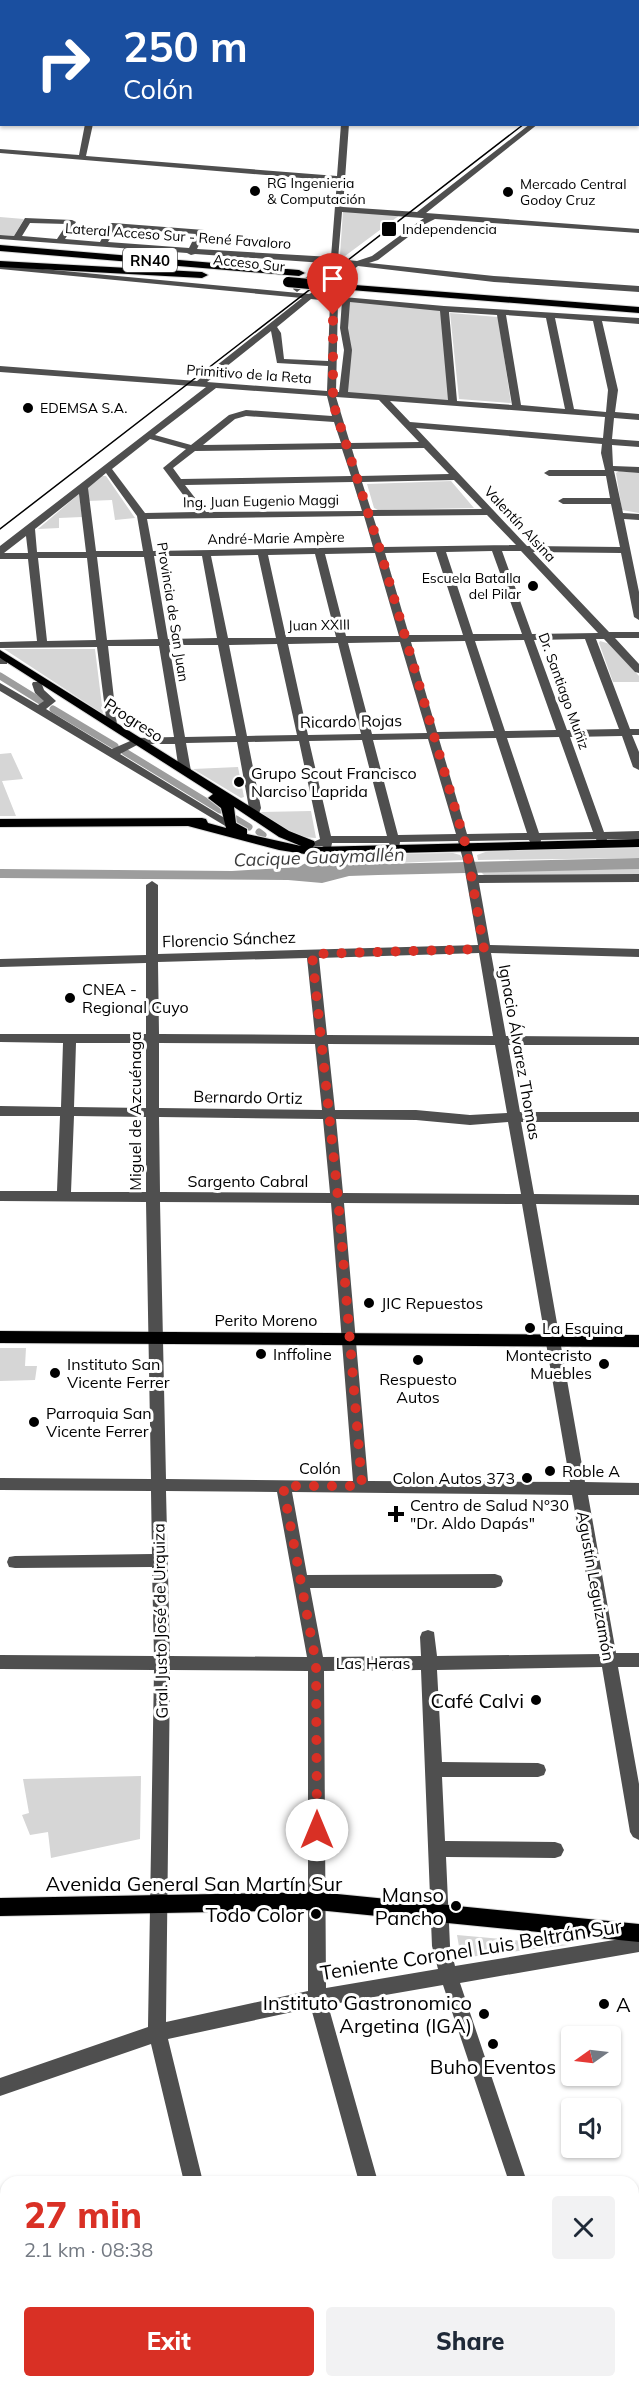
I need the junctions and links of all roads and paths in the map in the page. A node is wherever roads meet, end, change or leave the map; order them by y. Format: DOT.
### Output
graph roads {
  1 [pos="81,126"];
  2 [pos="89,126"];
  3 [pos="345,126"];
  4 [pos="533,126"];
  5 [pos="0,151"];
  6 [pos="72,157"];
  7 [pos="82,158"];
  8 [pos="340,179"];
  9 [pos="338,209"];
  10 [pos="421,218"];
  11 [pos="158,228"];
  12 [pos="639,231"];
  13 [pos="0,238"];
  14 [pos="17,238"];
  15 [pos="60,241"];
  16 [pos="102,245"];
  17 [pos="0,248"];
  18 [pos="148,249"];
  19 [pos="191,253"];
  20 [pos="0,256"];
  21 [pos="333,261"];
  22 [pos="374,262"];
  23 [pos="354,265"];
  24 [pos="0,266"];
  25 [pos="245,268"];
  26 [pos="218,275"];
  27 [pos="639,289"];
  28 [pos="321,292"];
  29 [pos="288,296"];
  30 [pos="309,297"];
  31 [pos="334,299"];
  32 [pos="346,300"];
  33 [pos="635,300"];
  34 [pos="444,309"];
  35 [pos="639,310"];
  36 [pos="501,313"];
  37 [pos="550,316"];
  38 [pos="597,320"];
  39 [pos="639,321"];
  40 [pos="272,326"];
  41 [pos="332,364"];
  42 [pos="0,369"];
  43 [pos="199,384"];
  44 [pos="214,386"];
  45 [pos="331,394"];
  46 [pos="343,394"];
  47 [pos="381,397"];
  48 [pos="453,403"];
  49 [pos="517,408"];
  50 [pos="570,412"];
  51 [pos="610,415"];
  52 [pos="639,417"];
  53 [pos="338,419"];
  54 [pos="408,425"];
  55 [pos="149,436"];
  56 [pos="605,441"];
  57 [pos="639,444"];
  58 [pos="426,445"];
  59 [pos="346,446"];
  60 [pos="193,448"];
  61 [pos="108,468"];
  62 [pos="609,470"];
  63 [pos="639,470"];
  64 [pos="549,473"];
  65 [pos="456,477"];
  66 [pos="357,479"];
  67 [pos="177,482"];
  68 [pos="83,487"];
  69 [pos="562,501"];
  70 [pos="614,501"];
  71 [pos="488,512"];
  72 [pos="368,513"];
  73 [pos="616,515"];
  74 [pos="142,516"];
  75 [pos="204,516"];
  76 [pos="639,517"];
  77 [pos="30,528"];
  78 [pos="496,548"];
  79 [pos="521,548"];
  80 [pos="440,549"];
  81 [pos="380,550"];
  82 [pos="624,550"];
  83 [pos="0,551"];
  84 [pos="319,551"];
  85 [pos="262,552"];
  86 [pos="206,553"];
  87 [pos="148,554"];
  88 [pos="91,555"];
  89 [pos="0,556"];
  90 [pos="34,556"];
  91 [pos="639,617"];
  92 [pos="589,635"];
  93 [pos="605,635"];
  94 [pos="639,635"];
  95 [pos="528,636"];
  96 [pos="469,637"];
  97 [pos="405,638"];
  98 [pos="342,640"];
  99 [pos="282,641"];
  100 [pos="222,642"];
  101 [pos="163,643"];
  102 [pos="42,644"];
  103 [pos="103,644"];
  104 [pos="0,645"];
  105 [pos="1,659"];
  106 [pos="639,670"];
  107 [pos="37,684"];
  108 [pos="0,686"];
  109 [pos="44,706"];
  110 [pos="112,725"];
  111 [pos="626,732"];
  112 [pos="639,732"];
  113 [pos="563,734"];
  114 [pos="500,735"];
  115 [pos="433,736"];
  116 [pos="368,738"];
  117 [pos="241,739"];
  118 [pos="304,739"];
  119 [pos="179,741"];
  120 [pos="131,744"];
  121 [pos="112,754"];
  122 [pos="639,767"];
  123 [pos="184,771"];
  124 [pos="254,814"];
  125 [pos="206,816"];
  126 [pos="192,824"];
  127 [pos="230,824"];
  128 [pos="1,826"];
  129 [pos="639,835"];
  130 [pos="602,839"];
  131 [pos="535,841"];
  132 [pos="464,842"];
  133 [pos="323,843"];
  134 [pos="395,843"];
  135 [pos="639,843"];
  136 [pos="354,848"];
  137 [pos="471,870"];
  138 [pos="639,878"];
  139 [pos="152,885"];
  140 [pos="484,949"];
  141 [pos="639,953"];
  142 [pos="312,954"];
  143 [pos="153,958"];
  144 [pos="0,963"];
  145 [pos="0,1038"];
  146 [pos="70,1038"];
  147 [pos="153,1039"];
  148 [pos="321,1040"];
  149 [pos="500,1040"];
  150 [pos="639,1041"];
  151 [pos="0,1111"];
  152 [pos="67,1111"];
  153 [pos="154,1112"];
  154 [pos="329,1115"];
  155 [pos="514,1117"];
  156 [pos="639,1117"];
  157 [pos="0,1196"];
  158 [pos="64,1196"];
  159 [pos="153,1197"];
  160 [pos="338,1198"];
  161 [pos="529,1199"];
  162 [pos="639,1200"];
  163 [pos="0,1337"];
  164 [pos="156,1338"];
  165 [pos="349,1339"];
  166 [pos="553,1340"];
  167 [pos="639,1341"];
  168 [pos="0,1484"];
  169 [pos="157,1485"];
  170 [pos="283,1486"];
  171 [pos="362,1486"];
  172 [pos="579,1488"];
  173 [pos="639,1489"];
  174 [pos="159,1560"];
  175 [pos="15,1562"];
  176 [pos="495,1581"];
  177 [pos="301,1582"];
  178 [pos="428,1637"];
  179 [pos="639,1660"];
  180 [pos="0,1662"];
  181 [pos="162,1662"];
  182 [pos="609,1662"];
  183 [pos="316,1663"];
  184 [pos="429,1663"];
  185 [pos="433,1769"];
  186 [pos="538,1770"];
  187 [pos="637,1804"];
  188 [pos="639,1833"];
  189 [pos="436,1849"];
  190 [pos="555,1850"];
  191 [pos="318,1901"];
  192 [pos="158,1904"];
  193 [pos="0,1906"];
  194 [pos="438,1913"];
  195 [pos="639,1932"];
  196 [pos="639,1944"];
  197 [pos="447,1974"];
  198 [pos="317,1998"];
  199 [pos="157,2033"];
  200 [pos="0,2087"];
  201 [pos="193,2176"];
  202 [pos="367,2176"];
  203 [pos="516,2176"];
  1 -- 6 [label="street"];
  2 -- 7 [label="street"];
  3 -- 8 [label="street"];
  4 -- 10 [label="street"];
  5 -- 6 [label="street"];
  6 -- 7 [label="street"];
  7 -- 8 [label="street"];
  8 -- 9 [label="street"];
  9 -- 10 [label="street"];
  9 -- 21 [label="street"];
  10 -- 12 [label="street"];
  10 -- 22 [label="street"];
  11 -- 16 [label="street"];
  11 -- 18 [label="street"];
  11 -- 19 [label="street"];
  13 -- 14 [label="street, Lateral Acceso Sur - René Favaloro"];
  13 -- 25 [label="highway"];
  14 -- 15 [label="street, Lateral Acceso Sur - René Favaloro"];
  14 -- 15 [label="street"];
  15 -- 16 [label="street, Lateral Acceso Sur - René Favaloro"];
  16 -- 18 [label="street, Lateral Acceso Sur - René Favaloro"];
  17 -- 25 [label="highway, Acceso Sur / RN40"];
  18 -- 19 [label="street, Lateral Acceso Sur - René Favaloro"];
  19 -- 21 [label="street, Lateral Acceso Sur - René Favaloro"];
  20 -- 26 [label="highway, Acceso Sur / RN40"];
  21 -- 23 [label="street, Lateral Acceso Sur - René Favaloro"];
  21 -- 29 [label="street"];
  22 -- 23 [label="street, Lateral Acceso Sur - René Favaloro"];
  22 -- 27 [label="street, Lateral Acceso Sur - René Favaloro"];
  23 -- 28 [label="street"];
  24 -- 26 [label="highway"];
  24 -- 29 [label="street"];
  25 -- 33 [label="highway, Acceso Sur / RN40"];
  26 -- 35 [label="highway, Acceso Sur / RN40, bridge"];
  28 -- 30 [label="street"];
  28 -- 31 [label="street"];
  29 -- 30 [label="street"];
  30 -- 31 [label="street"];
  30 -- 40 [label="street"];
  31 -- 32 [label="street"];
  31 -- 41 [label="street"];
  32 -- 34 [label="street"];
  32 -- 46 [label="street"];
  34 -- 36 [label="street"];
  34 -- 48 [label="street"];
  36 -- 37 [label="street"];
  36 -- 49 [label="street"];
  37 -- 38 [label="street"];
  37 -- 50 [label="street"];
  38 -- 39 [label="street"];
  38 -- 51 [label="street"];
  40 -- 41 [label="street"];
  40 -- 43 [label="street"];
  41 -- 45 [label="street"];
  42 -- 43 [label="street, Primitivo de la Reta"];
  43 -- 44 [label="street, Primitivo de la Reta"];
  44 -- 45 [label="street, Primitivo de la Reta"];
  44 -- 55 [label="street"];
  45 -- 46 [label="street, Primitivo de la Reta"];
  45 -- 53 [label="street, Ignacio Álvarez Thomas"];
  46 -- 47 [label="street, Primitivo de la Reta"];
  47 -- 48 [label="street, Primitivo de la Reta"];
  47 -- 54 [label="street, Valentín Alsina"];
  48 -- 49 [label="street, Primitivo de la Reta"];
  49 -- 50 [label="street, Primitivo de la Reta"];
  50 -- 51 [label="street, Primitivo de la Reta"];
  51 -- 52 [label="street, Primitivo de la Reta"];
  51 -- 56 [label="street"];
  53 -- 59 [label="street, Ignacio Álvarez Thomas"];
  53 -- 60 [label="street"];
  54 -- 56 [label="street"];
  54 -- 58 [label="street, Valentín Alsina"];
  55 -- 60 [label="street"];
  55 -- 61 [label="street"];
  56 -- 57 [label="street"];
  56 -- 62 [label="street"];
  58 -- 59 [label="street"];
  58 -- 65 [label="street, Valentín Alsina"];
  59 -- 60 [label="street"];
  59 -- 66 [label="street, Ignacio Álvarez Thomas"];
  60 -- 67 [label="street"];
  61 -- 68 [label="street"];
  61 -- 74 [label="street, Provincia de San Juan"];
  62 -- 63 [label="street"];
  62 -- 64 [label="street"];
  62 -- 70 [label="street"];
  65 -- 66 [label="street"];
  65 -- 71 [label="street, Valentín Alsina"];
  66 -- 67 [label="street"];
  66 -- 72 [label="street, Ignacio Álvarez Thomas"];
  67 -- 75 [label="street"];
  68 -- 77 [label="street"];
  68 -- 88 [label="street"];
  69 -- 70 [label="street"];
  70 -- 73 [label="street"];
  71 -- 72 [label="street, Ing. Juan Eugenio Maggi"];
  71 -- 79 [label="street, Valentín Alsina"];
  72 -- 75 [label="street, Ing. Juan Eugenio Maggi"];
  72 -- 81 [label="street, Ignacio Álvarez Thomas"];
  73 -- 76 [label="street"];
  73 -- 82 [label="street"];
  74 -- 75 [label="street, Ing. Juan Eugenio Maggi"];
  74 -- 87 [label="street, Provincia de San Juan"];
  77 -- 83 [label="street"];
  77 -- 90 [label="street"];
  78 -- 79 [label="street, André-Marie Ampère"];
  78 -- 80 [label="street, André-Marie Ampère"];
  78 -- 95 [label="street, Dr. Santiago Muñiz"];
  79 -- 82 [label="street, André-Marie Ampère"];
  79 -- 93 [label="street, Valentín Alsina"];
  80 -- 81 [label="street, André-Marie Ampère"];
  80 -- 96 [label="street"];
  81 -- 84 [label="street, André-Marie Ampère"];
  81 -- 97 [label="street, Ignacio Álvarez Thomas"];
  82 -- 91 [label="street"];
  84 -- 85 [label="street, André-Marie Ampère"];
  84 -- 98 [label="street"];
  85 -- 86 [label="street, André-Marie Ampère"];
  85 -- 99 [label="street"];
  86 -- 87 [label="street, André-Marie Ampère"];
  86 -- 100 [label="street"];
  87 -- 88 [label="street, André-Marie Ampère"];
  87 -- 101 [label="street, Provincia de San Juan"];
  88 -- 90 [label="street, André-Marie Ampère"];
  88 -- 103 [label="street"];
  89 -- 90 [label="street, André-Marie Ampère"];
  90 -- 102 [label="street"];
  92 -- 93 [label="street, Juan XXIII"];
  92 -- 95 [label="street, Juan XXIII"];
  92 -- 111 [label="street"];
  93 -- 94 [label="street, Juan XXIII"];
  93 -- 106 [label="street, Valentín Alsina"];
  95 -- 96 [label="street, Juan XXIII"];
  95 -- 113 [label="street, Dr. Santiago Muñiz"];
  96 -- 97 [label="street, Juan XXIII"];
  96 -- 114 [label="street"];
  97 -- 98 [label="street, Juan XXIII"];
  97 -- 115 [label="street, Ignacio Álvarez Thomas"];
  98 -- 99 [label="street, Juan XXIII"];
  98 -- 116 [label="street"];
  99 -- 100 [label="street, Juan XXIII"];
  99 -- 118 [label="street"];
  100 -- 101 [label="street, Juan XXIII"];
  100 -- 117 [label="street"];
  101 -- 103 [label="street, Juan XXIII"];
  101 -- 119 [label="street, Provincia de San Juan"];
  102 -- 103 [label="street, Juan XXIII"];
  102 -- 104 [label="street, Juan XXIII"];
  103 -- 110 [label="street"];
  105 -- 107 [label="main road, Progreso"];
  105 -- 110 [label="main road, Progreso"];
  107 -- 109 [label="street"];
  107 -- 120 [label="main road, Progreso"];
  108 -- 109 [label="street"];
  109 -- 121 [label="street"];
  110 -- 120 [label="main road, Progreso"];
  111 -- 112 [label="street, Ricardo Rojas"];
  111 -- 113 [label="street, Ricardo Rojas"];
  111 -- 122 [label="street"];
  113 -- 114 [label="street, Ricardo Rojas"];
  113 -- 130 [label="street, Dr. Santiago Muñiz"];
  114 -- 115 [label="street, Ricardo Rojas"];
  114 -- 131 [label="street"];
  115 -- 116 [label="street, Ricardo Rojas"];
  115 -- 132 [label="street, Ignacio Álvarez Thomas"];
  116 -- 118 [label="street, Ricardo Rojas"];
  116 -- 134 [label="street"];
  117 -- 118 [label="street, Ricardo Rojas"];
  117 -- 119 [label="street, Ricardo Rojas"];
  117 -- 124 [label="street"];
  118 -- 133 [label="street"];
  119 -- 120 [label="street, Ricardo Rojas"];
  119 -- 123 [label="street, Provincia de San Juan"];
  120 -- 121 [label="street"];
  120 -- 123 [label="main road, Progreso"];
  120 -- 127 [label="main road, Progreso"];
  121 -- 125 [label="street"];
  123 -- 124 [label="main road, Progreso"];
  124 -- 127 [label="main road"];
  124 -- 133 [label="main road, Progreso"];
  125 -- 126 [label="main road"];
  125 -- 127 [label="main road"];
  126 -- 127 [label="main road"];
  126 -- 128 [label="main road"];
  127 -- 136 [label="main road"];
  129 -- 130 [label="street"];
  130 -- 131 [label="main road"];
  130 -- 135 [label="main road"];
  131 -- 132 [label="main road"];
  132 -- 134 [label="main road"];
  132 -- 137 [label="street, Ignacio Álvarez Thomas"];
  133 -- 134 [label="street"];
  133 -- 136 [label="main road, Progreso"];
  134 -- 136 [label="main road"];
  137 -- 138 [label="street"];
  137 -- 140 [label="street, Ignacio Álvarez Thomas"];
  139 -- 143 [label="street, Miguel de Azcuénaga"];
  140 -- 141 [label="street, Florencio Sánchez"];
  140 -- 142 [label="street, Florencio Sánchez"];
  140 -- 149 [label="street, Ignacio Álvarez Thomas"];
  142 -- 143 [label="street, Florencio Sánchez"];
  142 -- 148 [label="street"];
  143 -- 144 [label="street, Florencio Sánchez"];
  143 -- 147 [label="street, Miguel de Azcuénaga"];
  145 -- 146 [label="street"];
  146 -- 147 [label="street"];
  146 -- 152 [label="street"];
  147 -- 148 [label="street"];
  147 -- 153 [label="street, Miguel de Azcuénaga"];
  148 -- 149 [label="street"];
  148 -- 154 [label="street"];
  149 -- 150 [label="street"];
  149 -- 155 [label="street, Ignacio Álvarez Thomas"];
  151 -- 152 [label="street, Bernardo Ortiz"];
  152 -- 153 [label="street, Bernardo Ortiz"];
  152 -- 158 [label="street"];
  153 -- 154 [label="street, Bernardo Ortiz"];
  153 -- 159 [label="street, Miguel de Azcuénaga"];
  154 -- 155 [label="street, Bernardo Ortiz"];
  154 -- 160 [label="street"];
  155 -- 156 [label="street, Bernardo Ortiz"];
  155 -- 161 [label="street, Ignacio Álvarez Thomas"];
  157 -- 158 [label="street, Sargento Cabral"];
  158 -- 159 [label="street, Sargento Cabral"];
  159 -- 160 [label="street, Sargento Cabral"];
  159 -- 164 [label="street, Miguel de Azcuénaga"];
  160 -- 161 [label="street, Sargento Cabral"];
  160 -- 165 [label="street"];
  161 -- 162 [label="street, Sargento Cabral"];
  161 -- 166 [label="street, Ignacio Álvarez Thomas"];
  163 -- 164 [label="main road, Perito Moreno"];
  164 -- 165 [label="main road, Perito Moreno"];
  164 -- 169 [label="street, Gral. Justo José de Urquiza"];
  165 -- 166 [label="main road, Perito Moreno"];
  165 -- 171 [label="street"];
  166 -- 167 [label="main road, Perito Moreno"];
  166 -- 172 [label="street, Agustín Leguizamón"];
  168 -- 169 [label="street, Colón"];
  169 -- 170 [label="street, Colón"];
  169 -- 174 [label="street, Gral. Justo José de Urquiza"];
  170 -- 171 [label="street, Colón"];
  170 -- 177 [label="street"];
  171 -- 172 [label="street, Colón"];
  172 -- 173 [label="street, Colón"];
  172 -- 182 [label="street, Agustín Leguizamón"];
  174 -- 175 [label="street"];
  174 -- 181 [label="street, Gral. Justo José de Urquiza"];
  176 -- 177 [label="street"];
  177 -- 183 [label="street"];
  178 -- 184 [label="street"];
  179 -- 182 [label="street, Las Heras"];
  180 -- 181 [label="street, Las Heras"];
  181 -- 183 [label="street, Las Heras"];
  181 -- 192 [label="street, Gral. Justo José de Urquiza"];
  182 -- 184 [label="street, Las Heras"];
  182 -- 187 [label="street, Agustín Leguizamón"];
  183 -- 184 [label="street, Las Heras"];
  183 -- 191 [label="street"];
  184 -- 185 [label="street"];
  185 -- 186 [label="street"];
  185 -- 189 [label="street"];
  187 -- 188 [label="street, Agustín Leguizamón"];
  189 -- 190 [label="street"];
  189 -- 194 [label="street"];
  191 -- 192 [label="main road, Avenida General San Martín Sur"];
  191 -- 194 [label="main road, Avenida General San Martín Sur"];
  191 -- 198 [label="street"];
  192 -- 193 [label="main road, Avenida General San Martín Sur"];
  192 -- 199 [label="street, Gral. Justo José de Urquiza"];
  194 -- 195 [label="main road, Avenida General San Martín Sur"];
  194 -- 197 [label="street"];
  196 -- 197 [label="street, Teniente Coronel Luis Beltrán Sur"];
  197 -- 198 [label="street, Teniente Coronel Luis Beltrán Sur"];
  197 -- 203 [label="street"];
  198 -- 199 [label="street, Teniente Coronel Luis Beltrán Sur"];
  198 -- 202 [label="street"];
  199 -- 200 [label="street, Teniente Coronel Luis Beltrán Sur"];
  199 -- 201 [label="street, Gral. Justo José de Urquiza"];
}
